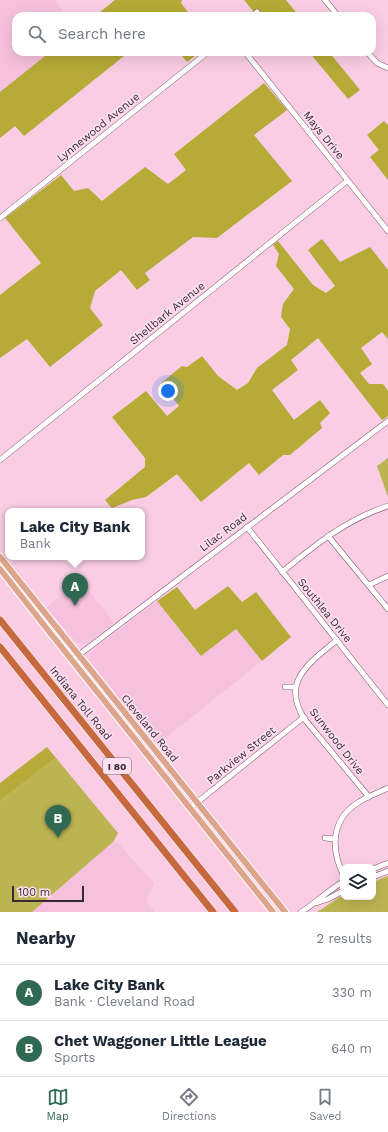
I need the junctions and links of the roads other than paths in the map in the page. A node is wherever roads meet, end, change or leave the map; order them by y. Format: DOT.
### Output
graph roads {
  1 [pos="325,0"];
  2 [pos="335,12"];
  3 [pos="203,56"];
  4 [pos="247,56"];
  5 [pos="371,56"];
  6 [pos="388,68"];
  7 [pos="347,180"];
  8 [pos="0,218"];
  9 [pos="388,231"];
  10 [pos="388,421"];
  11 [pos="0,460"];
  12 [pos="388,506"];
  13 [pos="247,527"];
  14 [pos="328,536"];
  15 [pos="0,557"];
  16 [pos="0,569"];
  17 [pos="282,572"];
  18 [pos="388,576"];
  19 [pos="369,585"];
  20 [pos="388,610"];
  21 [pos="0,620"];
  22 [pos="337,640"];
  23 [pos="0,647"];
  24 [pos="79,655"];
  25 [pos="72,660"];
  26 [pos="285,687"];
  27 [pos="296,687"];
  28 [pos="388,705"];
  29 [pos="304,717"];
  30 [pos="388,788"];
  31 [pos="369,797"];
  32 [pos="198,802"];
  33 [pos="190,808"];
  34 [pos="325,838"];
  35 [pos="335,839"];
  36 [pos="388,863"];
  37 [pos="340,866"];
  38 [pos="376,868"];
  39 [pos="388,871"];
  40 [pos="376,876"];
  41 [pos="340,884"];
  42 [pos="340,893"];
  43 [pos="313,904"];
  44 [pos="213,912"];
  45 [pos="235,912"];
  46 [pos="273,912"];
  47 [pos="285,912"];
  48 [pos="301,912"];
  1 -- 2 [label="street"];
  3 -- 8 [label="street, Lynnewood Avenue"];
  4 -- 7 [label="street, Mays Drive"];
  5 -- 6 [label="street"];
  7 -- 9 [label="street, Mays Drive"];
  7 -- 11 [label="street, Shellbark Avenue"];
  10 -- 13 [label="street, Lilac Road"];
  12 -- 14 [label="street"];
  13 -- 17 [label="street, Southlea Drive"];
  13 -- 24 [label="street, Lilac Road"];
  14 -- 17 [label="street"];
  14 -- 19 [label="street"];
  15 -- 24 [label="main road, Cleveland Road"];
  16 -- 25 [label="main road, Cleveland Road"];
  17 -- 22 [label="street, Southlea Drive"];
  18 -- 19 [label="street"];
  19 -- 20 [label="street"];
  21 -- 45 [label="highway, Indiana Toll Road / I 80"];
  22 -- 27 [label="street, Sunwood Drive"];
  22 -- 28 [label="street, Southlea Drive"];
  23 -- 44 [label="highway, I 80"];
  24 -- 25 [label="street, Lilac Road"];
  24 -- 32 [label="main road, Cleveland Road"];
  25 -- 33 [label="main road, Cleveland Road"];
  26 -- 27 [label="street"];
  27 -- 29 [label="street, Sunwood Drive"];
  29 -- 31 [label="street, Sunwood Drive"];
  29 -- 32 [label="street, Parkview Street"];
  30 -- 31 [label="street"];
  31 -- 35 [label="street"];
  32 -- 33 [label="street, Parkview Street"];
  32 -- 47 [label="main road, Cleveland Road"];
  33 -- 46 [label="main road, Cleveland Road"];
  34 -- 35 [label="street"];
  35 -- 37 [label="street"];
  36 -- 38 [label="street"];
  39 -- 40 [label="street"];
  41 -- 43 [label="street"];
  42 -- 43 [label="street"];
  43 -- 48 [label="street"];
}
